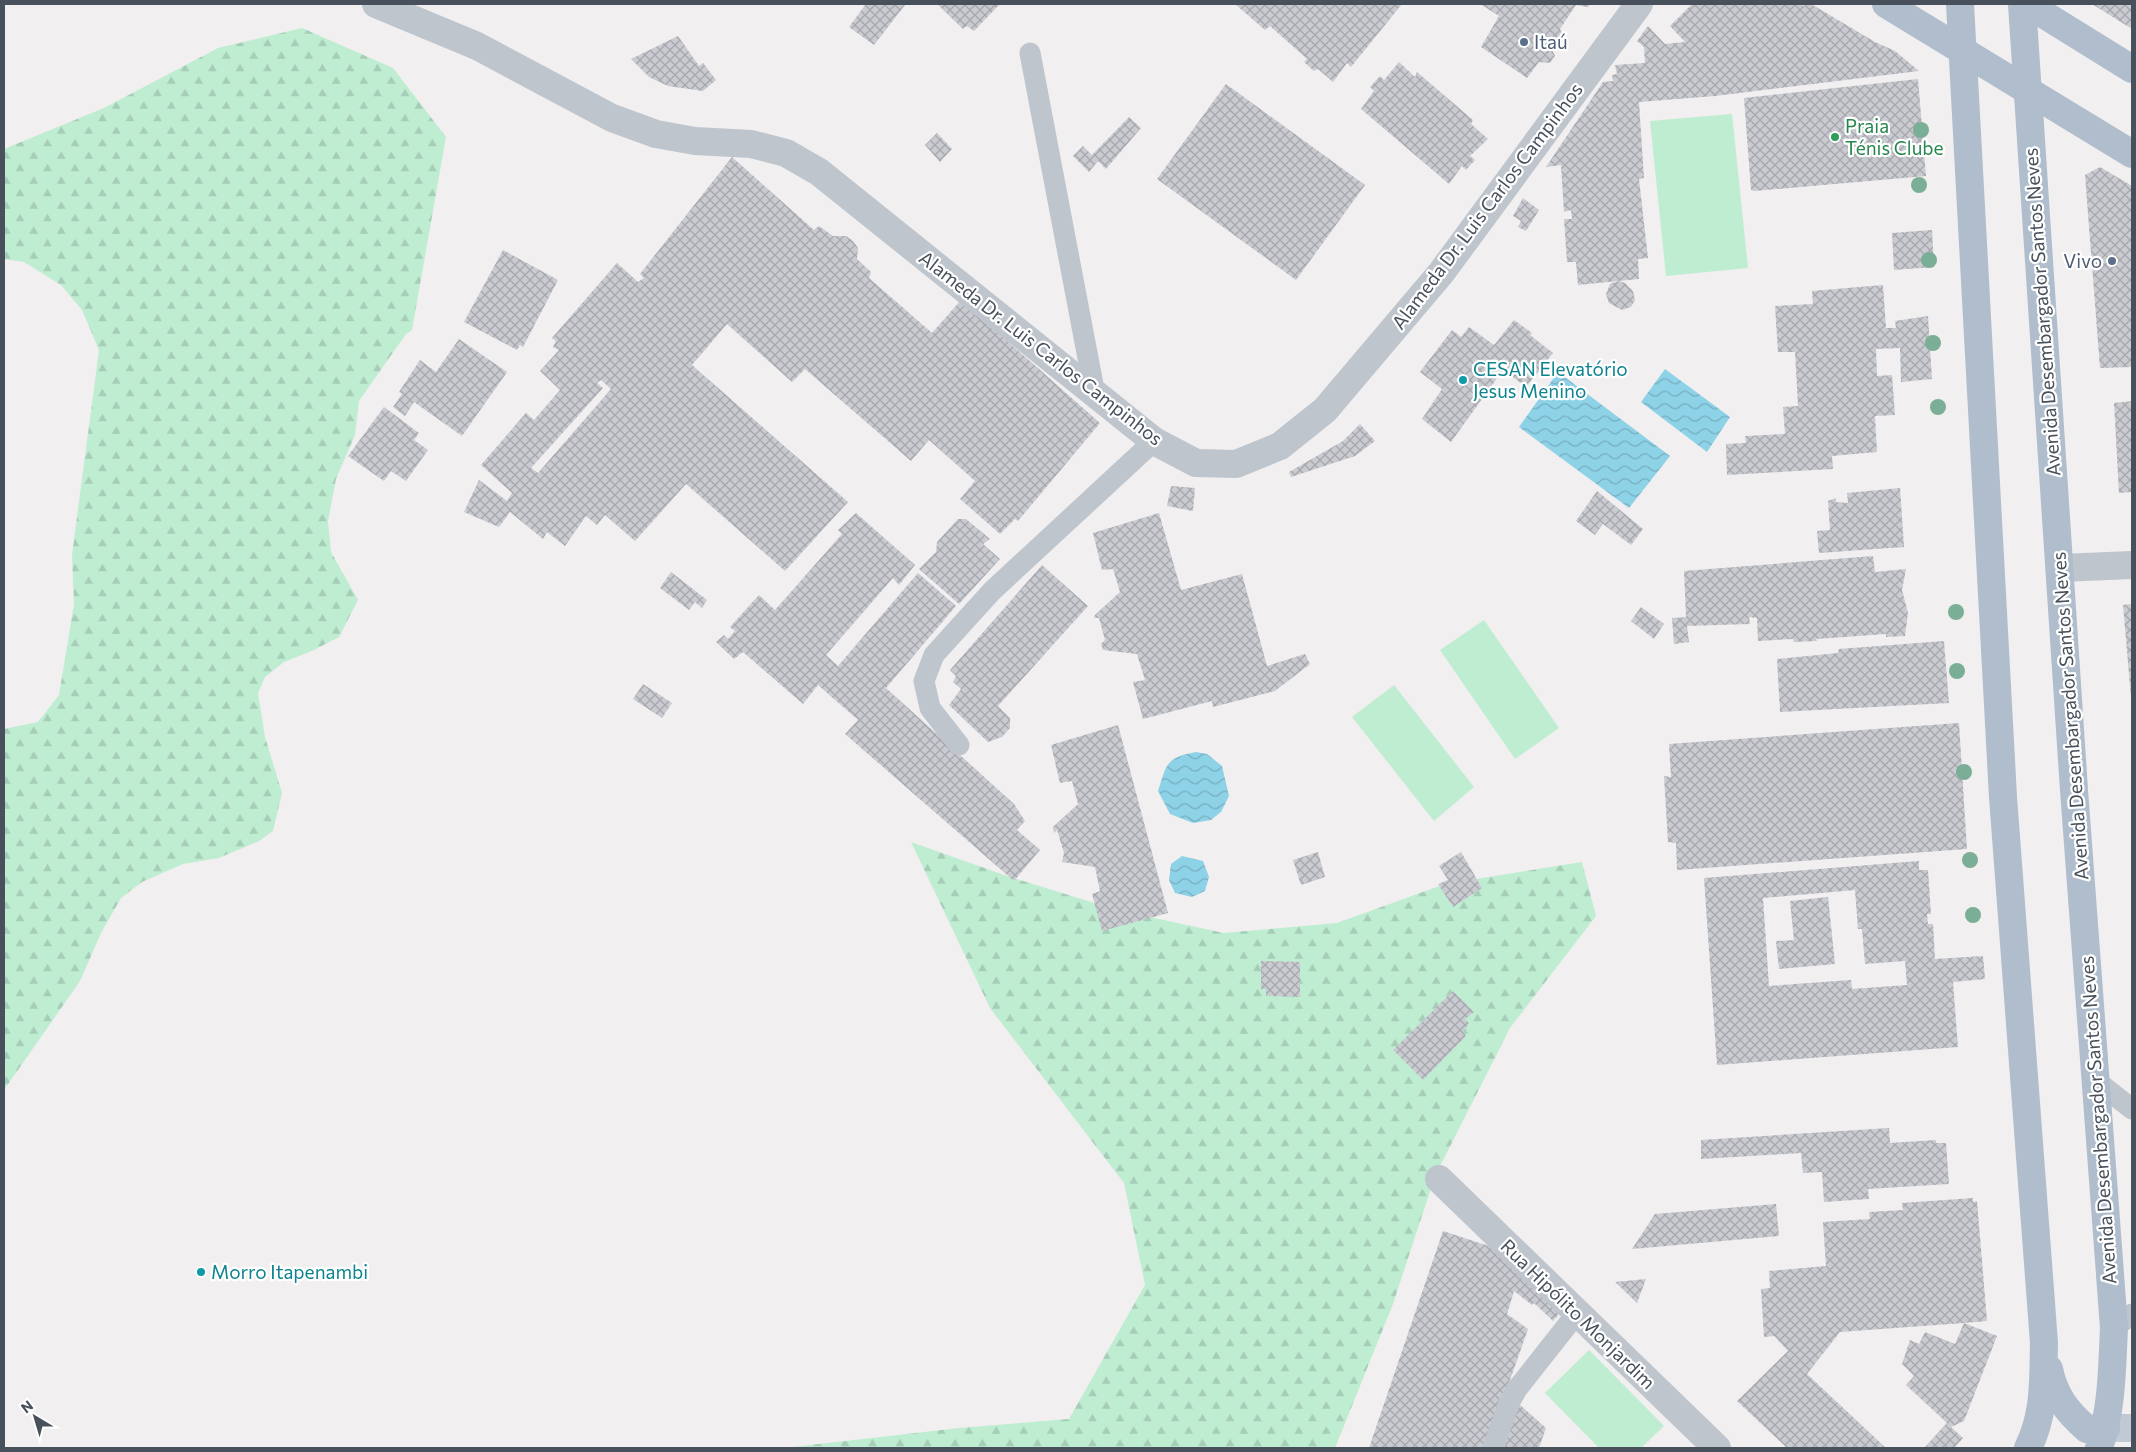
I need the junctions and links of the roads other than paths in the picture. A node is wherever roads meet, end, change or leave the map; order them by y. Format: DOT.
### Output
graph roads {
  1 [pos="376,4"];
  2 [pos="1639,4"];
  3 [pos="1886,4"];
  4 [pos="1960,4"];
  5 [pos="2022,4"];
  6 [pos="2028,4"];
  7 [pos="1962,50"];
  8 [pos="1030,53"];
  9 [pos="2132,69"];
  10 [pos="2027,89"];
  11 [pos="2132,154"];
  12 [pos="1096,395"];
  13 [pos="1154,441"];
  14 [pos="2132,565"];
  15 [pos="2060,568"];
  16 [pos="959,745"];
  17 [pos="2094,1080"];
  18 [pos="2132,1109"];
  19 [pos="1439,1179"];
  20 [pos="1577,1313"];
  21 [pos="2123,1321"];
  22 [pos="2044,1343"];
  23 [pos="2132,1428"];
  24 [pos="2102,1438"];
  25 [pos="1493,1448"];
  26 [pos="1717,1448"];
  27 [pos="2028,1448"];
  1 -- 12 [label="street, Alameda Dr. Luis Carlos Campinhos"];
  2 -- 13 [label="street, Alameda Dr. Luis Carlos Campinhos"];
  3 -- 7 [label="main road"];
  4 -- 7 [label="main road"];
  5 -- 10 [label="main road, Avenida Desembargador Santos Neves"];
  6 -- 9 [label="main road"];
  7 -- 10 [label="main road"];
  7 -- 22 [label="main road"];
  8 -- 12 [label="lane"];
  10 -- 11 [label="main road"];
  10 -- 15 [label="main road, Avenida Desembargador Santos Neves"];
  12 -- 13 [label="street, Alameda Dr. Luis Carlos Campinhos"];
  13 -- 16 [label="lane"];
  14 -- 15 [label="street"];
  15 -- 17 [label="main road, Avenida Desembargador Santos Neves"];
  17 -- 18 [label="lane"];
  17 -- 21 [label="main road, Avenida Desembargador Santos Neves"];
  19 -- 20 [label="street, Rua Hipólito Monjardim"];
  20 -- 25 [label="lane"];
  20 -- 26 [label="street, Rua Hipólito Monjardim"];
  21 -- 24 [label="main road, Avenida Desembargador Santos Neves"];
  22 -- 24 [label="main road"];
  22 -- 27 [label="main road"];
  23 -- 24 [label="main road"];
}
